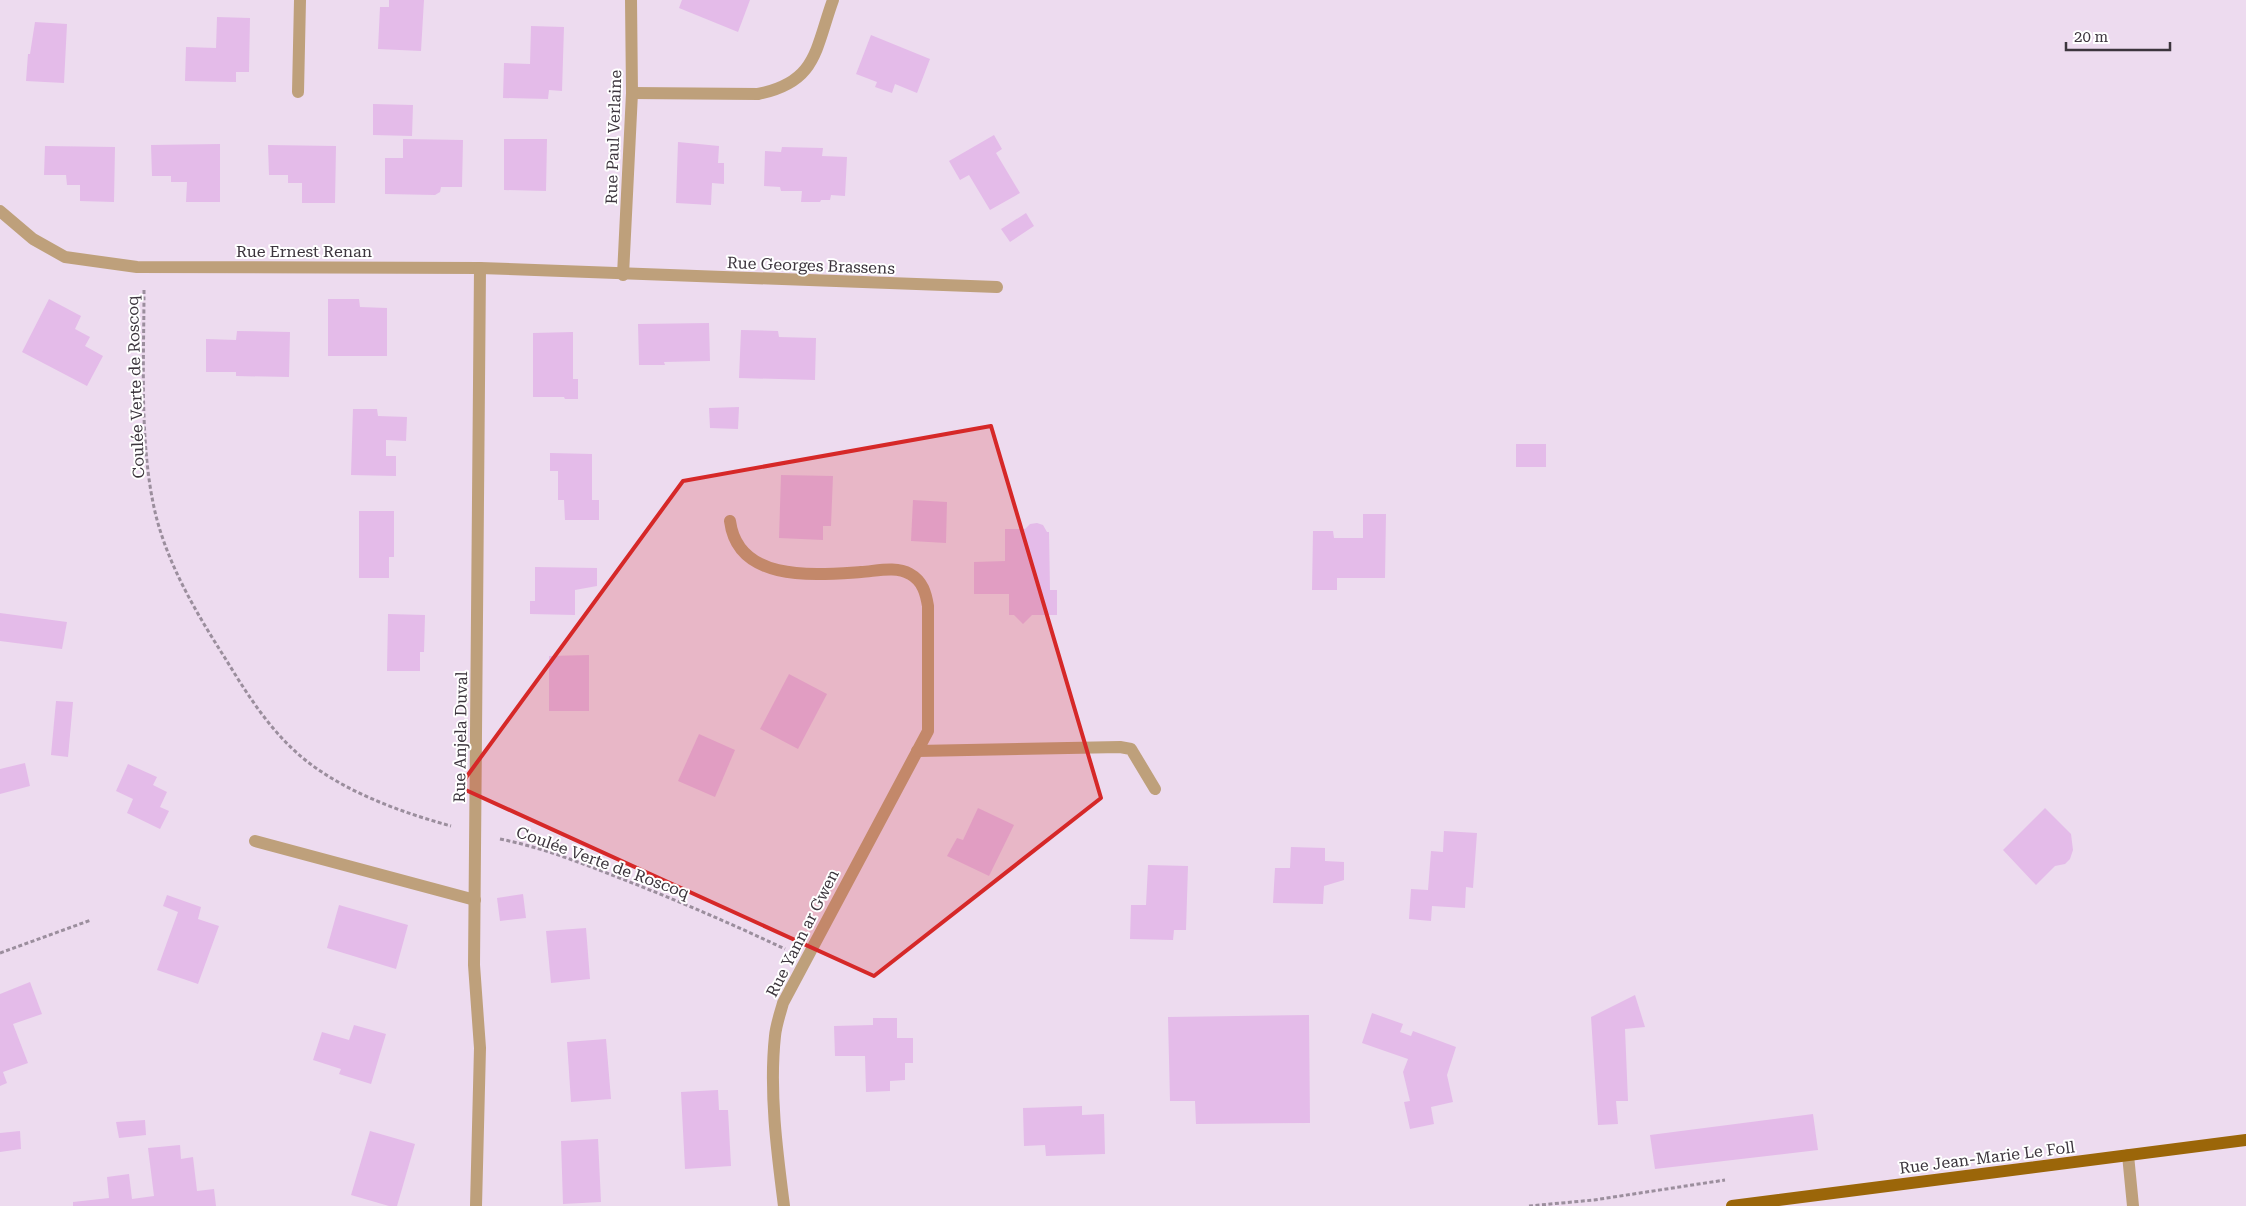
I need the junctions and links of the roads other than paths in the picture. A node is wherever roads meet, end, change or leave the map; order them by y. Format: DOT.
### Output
graph roads {
  1 [pos="300,0"];
  2 [pos="631,0"];
  3 [pos="833,0"];
  4 [pos="298,92"];
  5 [pos="632,93"];
  6 [pos="0,211"];
  7 [pos="480,268"];
  8 [pos="623,275"];
  9 [pos="997,287"];
  10 [pos="730,521"];
  11 [pos="918,751"];
  12 [pos="1155,789"];
  13 [pos="255,841"];
  14 [pos="474,900"];
  15 [pos="2246,1140"];
  16 [pos="2128,1155"];
  17 [pos="476,1206"];
  18 [pos="784,1206"];
  19 [pos="1732,1206"];
  20 [pos="2133,1206"];
  1 -- 4 [label="street"];
  2 -- 5 [label="street, Rue Paul Verlaine"];
  3 -- 5 [label="street"];
  5 -- 8 [label="street, Rue Paul Verlaine"];
  6 -- 7 [label="street, Rue Ernest Renan"];
  7 -- 8 [label="street, Rue Ernest Renan"];
  7 -- 14 [label="street, Rue Anjela Duval"];
  8 -- 9 [label="street, Rue Georges Brassens"];
  10 -- 11 [label="street, Rue Yann ar Gwen"];
  11 -- 12 [label="street"];
  11 -- 18 [label="street, Rue Yann ar Gwen"];
  13 -- 14 [label="street"];
  14 -- 17 [label="street, Rue Anjela Duval"];
  15 -- 16 [label="main road, Rue Jean-Marie Le Foll"];
  16 -- 19 [label="main road, Rue Jean-Marie Le Foll"];
  16 -- 20 [label="street"];
}
